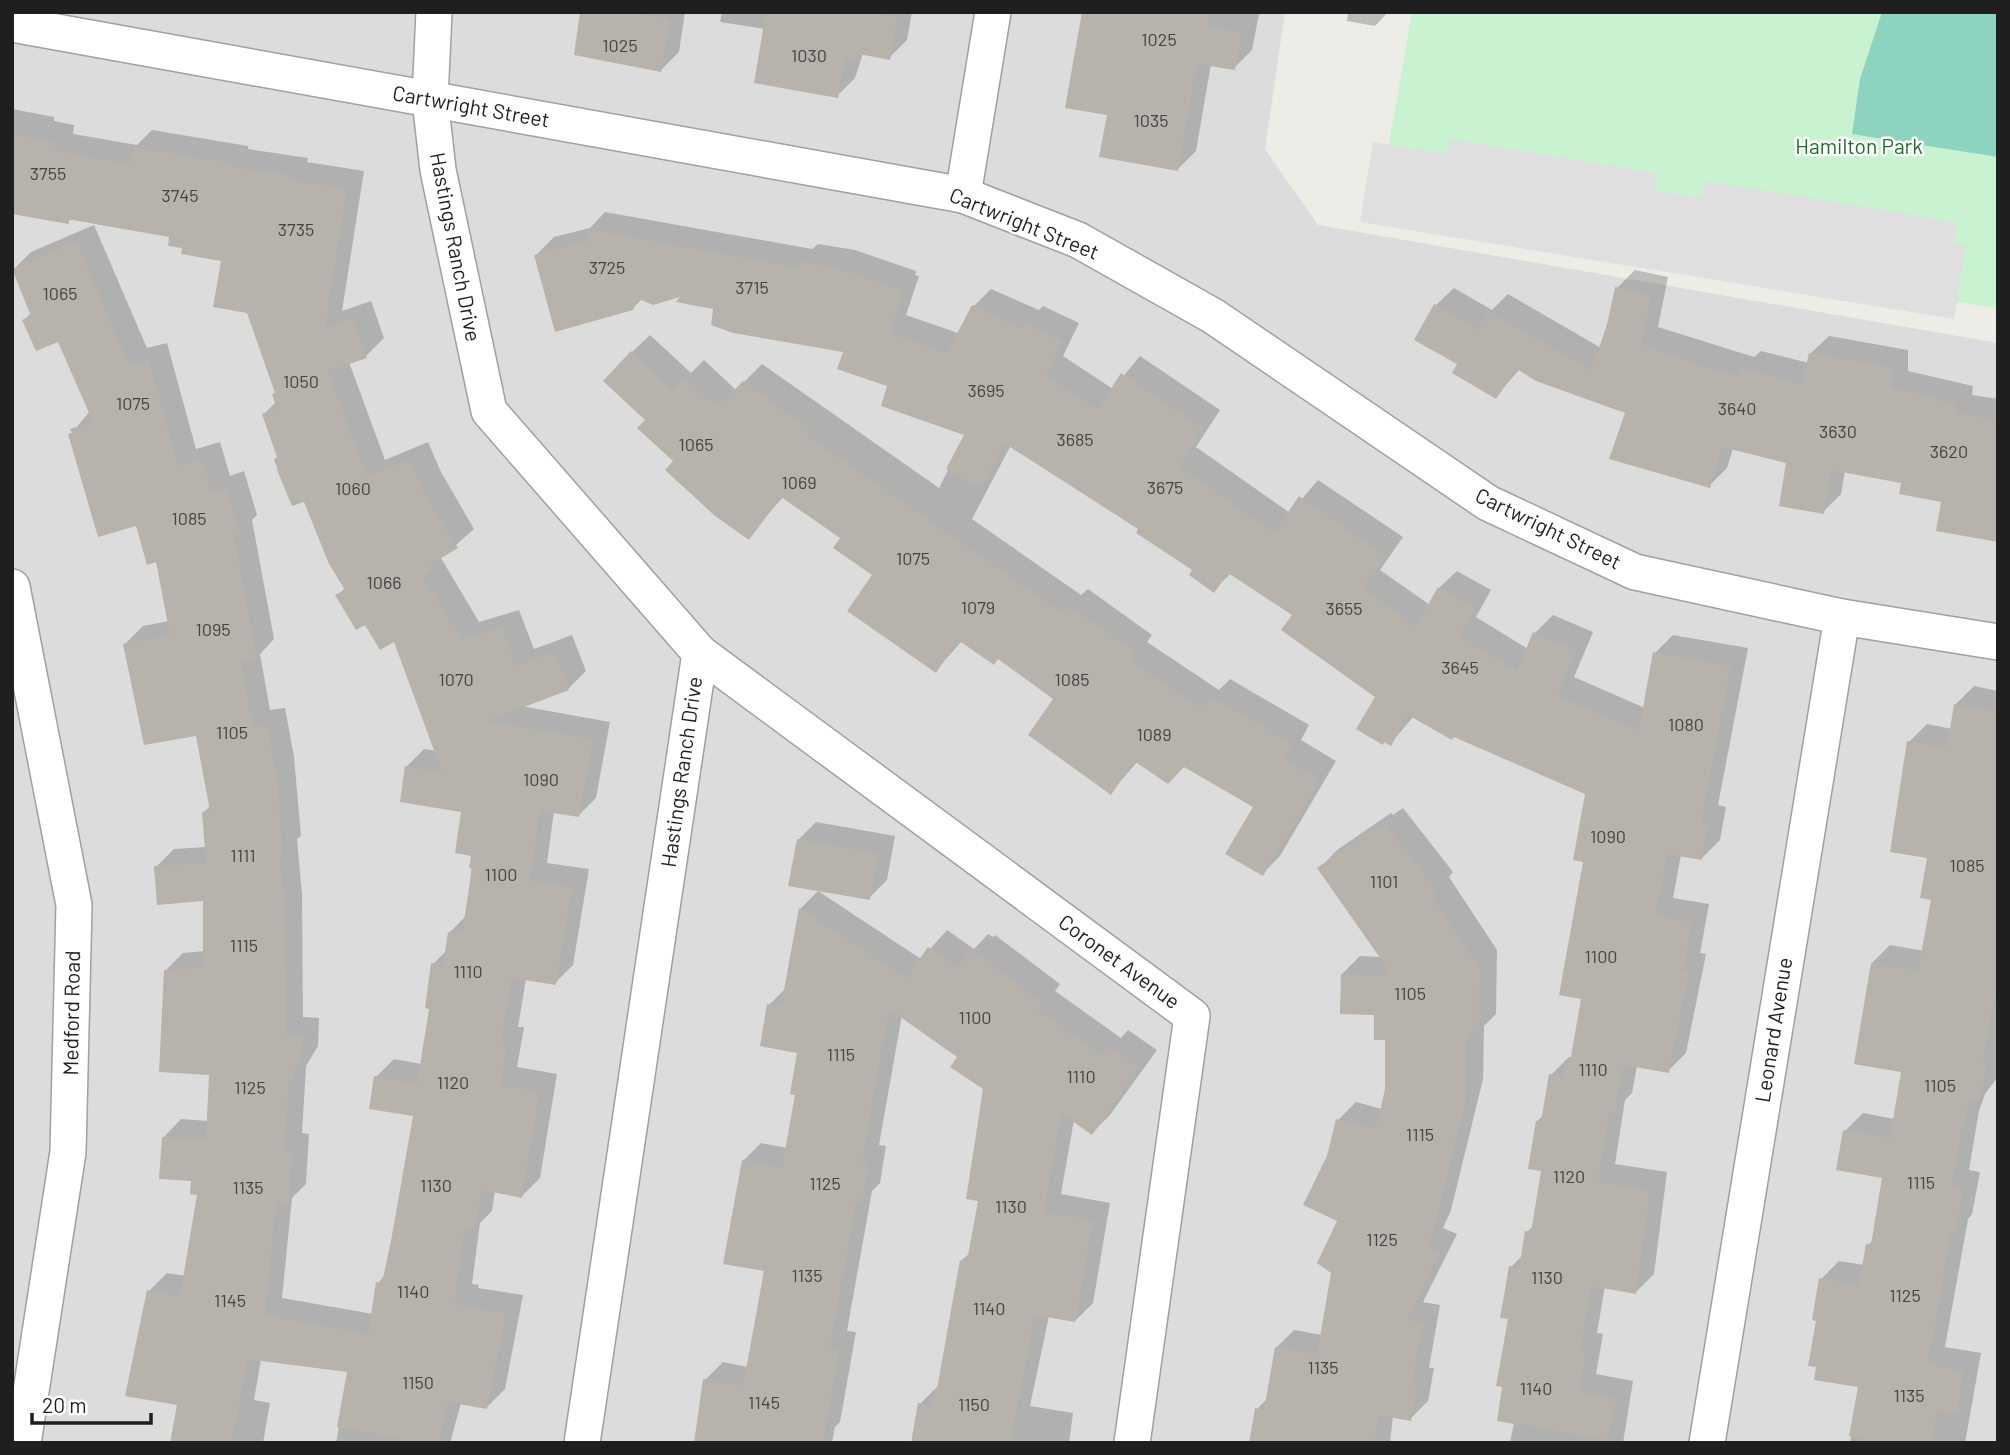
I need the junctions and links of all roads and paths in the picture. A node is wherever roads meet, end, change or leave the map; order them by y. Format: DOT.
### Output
graph roads {
  1 [pos="434,12"];
  2 [pos="993,12"];
  3 [pos="12,24"];
  4 [pos="429,99"];
  5 [pos="963,195"];
  6 [pos="12,587"];
  7 [pos="1842,617"];
  8 [pos="1998,642"];
  9 [pos="700,653"];
  10 [pos="23,1443"];
  11 [pos="582,1443"];
  12 [pos="1132,1443"];
  13 [pos="1707,1443"];
  1 -- 4 [label="street, Hastings Ranch Drive"];
  2 -- 5 [label="street"];
  3 -- 4 [label="street, Cartwright Street"];
  4 -- 5 [label="street, Cartwright Street"];
  4 -- 9 [label="street, Hastings Ranch Drive"];
  5 -- 7 [label="street, Cartwright Street"];
  6 -- 10 [label="street, Medford Road"];
  7 -- 8 [label="street, Cartwright Street"];
  7 -- 13 [label="street, Leonard Avenue"];
  9 -- 11 [label="street, Hastings Ranch Drive"];
  9 -- 12 [label="street, Coronet Avenue"];
}
